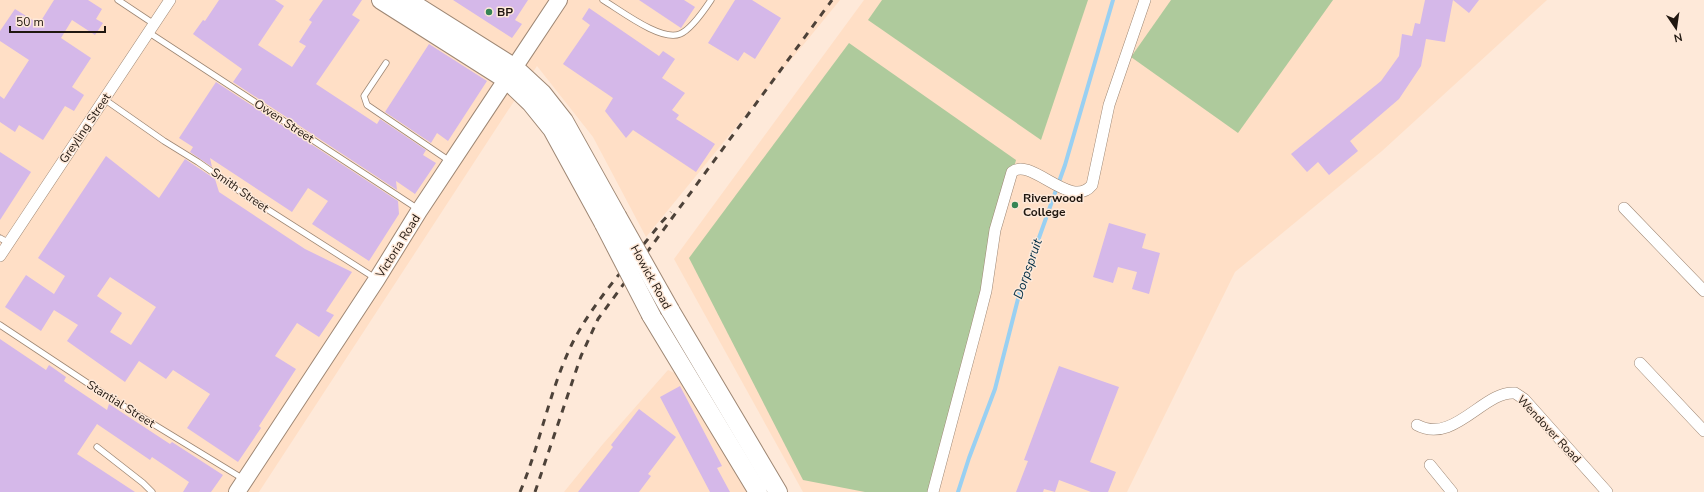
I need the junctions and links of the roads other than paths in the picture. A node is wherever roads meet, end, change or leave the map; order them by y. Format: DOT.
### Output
graph roads {
  1 [pos="118,0"];
  2 [pos="170,0"];
  3 [pos="381,0"];
  4 [pos="407,0"];
  5 [pos="559,0"];
  6 [pos="603,0"];
  7 [pos="711,0"];
  8 [pos="1145,0"];
  9 [pos="151,28"];
  10 [pos="386,63"];
  11 [pos="511,74"];
  12 [pos="104,100"];
  13 [pos="452,162"];
  14 [pos="1624,208"];
  15 [pos="419,211"];
  16 [pos="610,220"];
  17 [pos="4,240"];
  18 [pos="0,256"];
  19 [pos="377,279"];
  20 [pos="1704,291"];
  21 [pos="0,324"];
  22 [pos="1640,364"];
  23 [pos="1417,425"];
  24 [pos="1704,431"];
  25 [pos="96,447"];
  26 [pos="1430,466"];
  27 [pos="241,486"];
  28 [pos="152,492"];
  29 [pos="758,492"];
  30 [pos="778,492"];
  31 [pos="933,492"];
  32 [pos="1452,492"];
  33 [pos="1607,492"];
  1 -- 9 [label="lane, Owen Street"];
  2 -- 9 [label="street, Greyling Street"];
  3 -- 11 [label="main road"];
  4 -- 11 [label="main road"];
  5 -- 11 [label="main road, Victoria Road"];
  6 -- 7 [label="lane"];
  8 -- 31 [label="street"];
  9 -- 12 [label="street, Greyling Street"];
  9 -- 15 [label="lane, Owen Street"];
  10 -- 13 [label="lane"];
  11 -- 13 [label="main road, Victoria Road"];
  11 -- 16 [label="main road, Howick Road"];
  12 -- 17 [label="street, Greyling Street"];
  12 -- 19 [label="lane, Smith Street"];
  13 -- 15 [label="main road, Victoria Road"];
  14 -- 20 [label="street"];
  15 -- 19 [label="main road, Victoria Road"];
  16 -- 29 [label="main road, Howick Road, bridge"];
  16 -- 30 [label="main road, Howick Road, bridge"];
  17 -- 18 [label="street, Greyling Street"];
  19 -- 27 [label="main road, Victoria Road"];
  21 -- 27 [label="lane, Stantial Street"];
  22 -- 24 [label="street"];
  23 -- 33 [label="street, Wendover Road"];
  25 -- 28 [label="lane"];
  26 -- 32 [label="street"];
}
